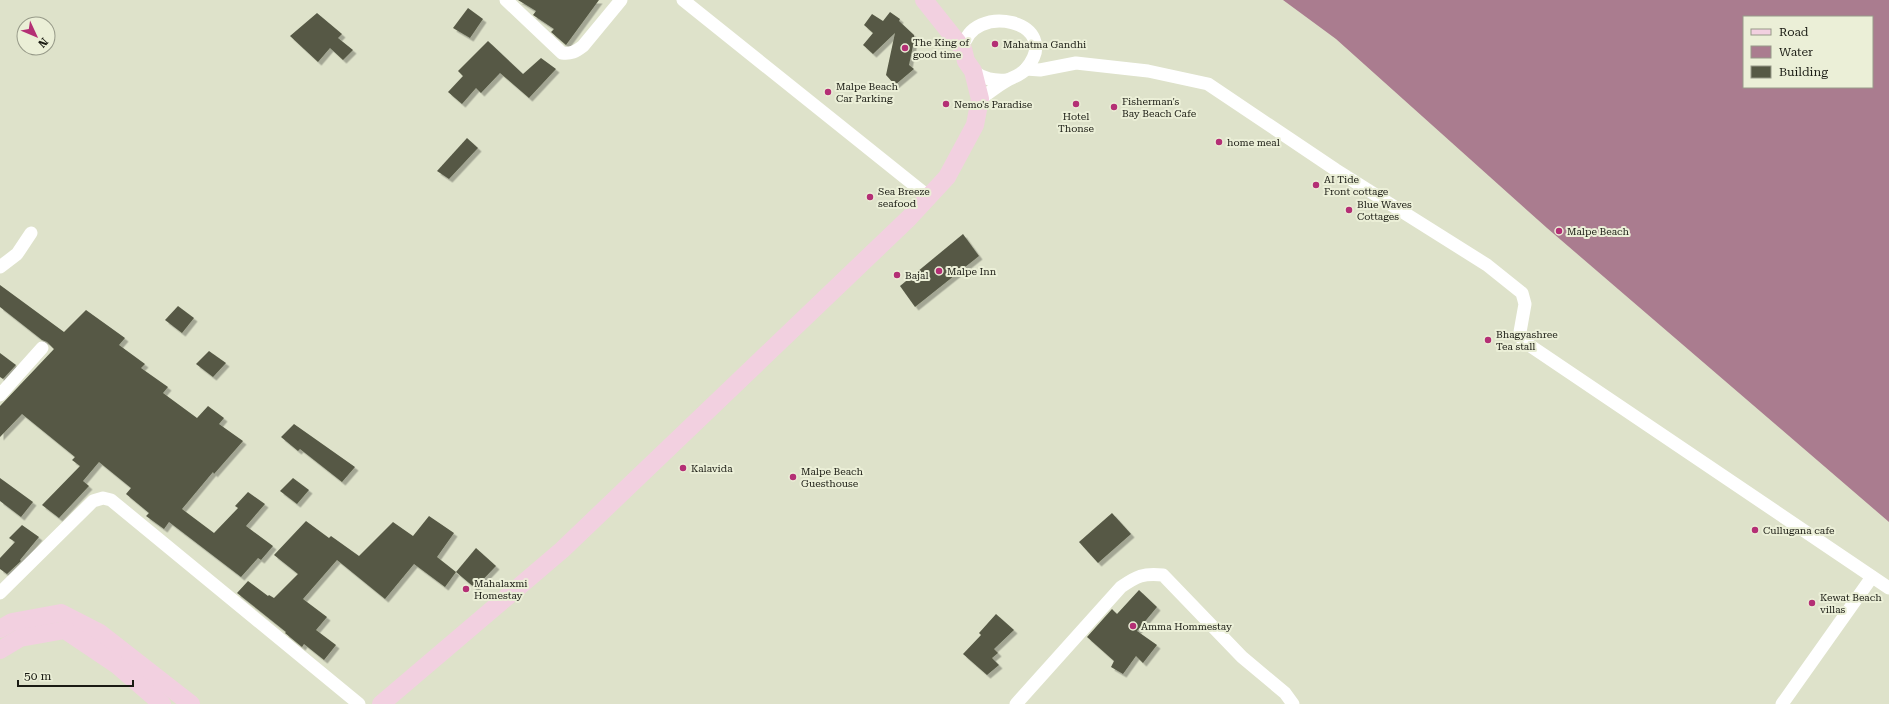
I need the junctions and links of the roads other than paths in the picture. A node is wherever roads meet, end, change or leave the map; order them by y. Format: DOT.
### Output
graph roads {
  1 [pos="506,0"];
  2 [pos="621,0"];
  3 [pos="683,0"];
  4 [pos="924,0"];
  5 [pos="963,49"];
  6 [pos="1026,69"];
  7 [pos="973,71"];
  8 [pos="1007,80"];
  9 [pos="980,99"];
  10 [pos="929,197"];
  11 [pos="31,233"];
  12 [pos="0,267"];
  13 [pos="42,348"];
  14 [pos="0,395"];
  15 [pos="1872,577"];
  16 [pos="1889,588"];
  17 [pos="0,593"];
  18 [pos="0,630"];
  19 [pos="0,650"];
  20 [pos="162,704"];
  21 [pos="191,704"];
  22 [pos="359,704"];
  23 [pos="381,704"];
  24 [pos="1016,704"];
  25 [pos="1293,704"];
  26 [pos="1782,704"];
  1 -- 2 [label="street"];
  3 -- 10 [label="street"];
  4 -- 5 [label="street"];
  5 -- 6 [label="street"];
  5 -- 7 [label="street"];
  6 -- 8 [label="street"];
  6 -- 15 [label="street"];
  7 -- 8 [label="street"];
  7 -- 9 [label="street"];
  8 -- 9 [label="street"];
  9 -- 10 [label="street"];
  10 -- 23 [label="street"];
  11 -- 12 [label="street"];
  13 -- 14 [label="street"];
  15 -- 16 [label="street"];
  15 -- 26 [label="street"];
  17 -- 22 [label="street"];
  18 -- 21 [label="street"];
  19 -- 20 [label="street"];
  24 -- 25 [label="street"];
}
